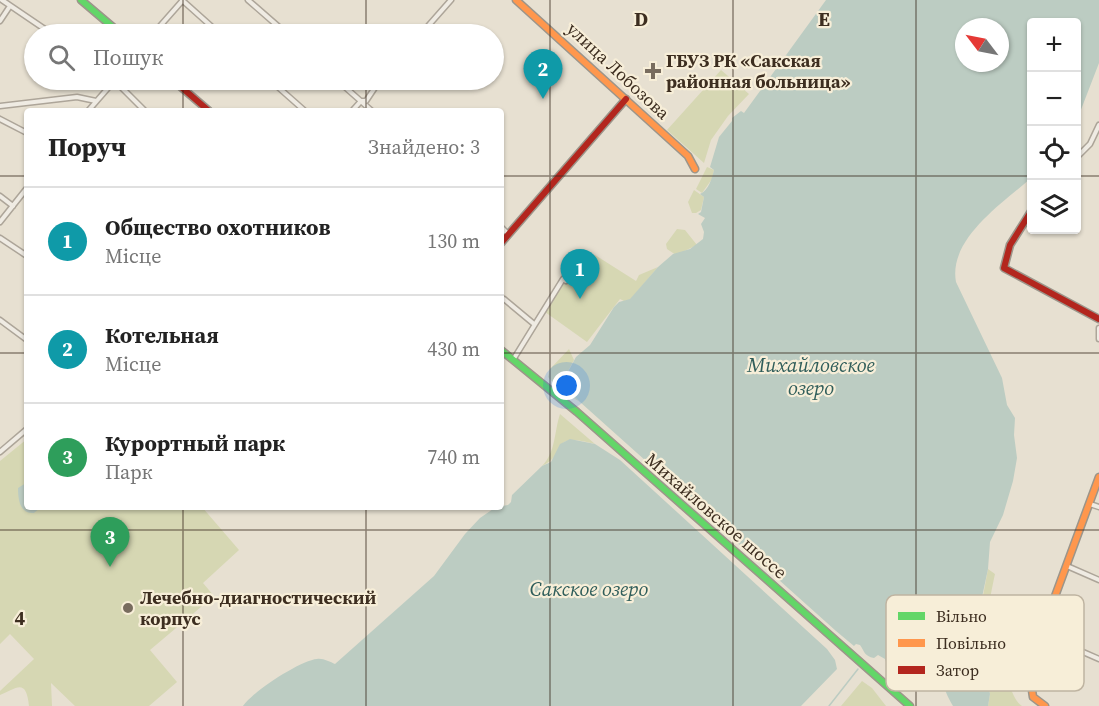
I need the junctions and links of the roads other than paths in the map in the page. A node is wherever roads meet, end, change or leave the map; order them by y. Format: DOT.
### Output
graph roads {
  1 [pos="2,0"];
  2 [pos="81,0"];
  3 [pos="183,0"];
  4 [pos="248,0"];
  5 [pos="451,0"];
  6 [pos="516,0"];
  7 [pos="10,6"];
  8 [pos="0,21"];
  9 [pos="37,24"];
  10 [pos="109,24"];
  11 [pos="162,24"];
  12 [pos="209,24"];
  13 [pos="275,24"];
  14 [pos="430,24"];
  15 [pos="105,90"];
  16 [pos="124,90"];
  17 [pos="185,90"];
  18 [pos="281,90"];
  19 [pos="348,90"];
  20 [pos="373,90"];
  21 [pos="626,99"];
  22 [pos="96,101"];
  23 [pos="361,101"];
  24 [pos="0,106"];
  25 [pos="90,108"];
  26 [pos="142,108"];
  27 [pos="206,108"];
  28 [pos="302,108"];
  29 [pos="355,108"];
  30 [pos="369,108"];
  31 [pos="0,118"];
  32 [pos="1099,125"];
  33 [pos="24,130"];
  34 [pos="1081,154"];
  35 [pos="695,169"];
  36 [pos="24,192"];
  37 [pos="0,196"];
  38 [pos="13,206"];
  39 [pos="1027,219"];
  40 [pos="0,222"];
  41 [pos="504,230"];
  42 [pos="508,234"];
  43 [pos="0,238"];
  44 [pos="504,239"];
  45 [pos="24,254"];
  46 [pos="566,281"];
  47 [pos="504,299"];
  48 [pos="1099,319"];
  49 [pos="0,320"];
  50 [pos="534,324"];
  51 [pos="1099,327"];
  52 [pos="24,338"];
  53 [pos="1099,339"];
  54 [pos="504,352"];
  55 [pos="513,360"];
  56 [pos="24,432"];
  57 [pos="0,452"];
  58 [pos="1099,477"];
  59 [pos="1090,504"];
  60 [pos="1099,507"];
  61 [pos="1067,566"];
  62 [pos="1099,580"];
  63 [pos="1056,595"];
  64 [pos="1084,652"];
  65 [pos="1099,659"];
  66 [pos="886,685"];
  67 [pos="893,691"];
  68 [pos="1032,691"];
  69 [pos="910,706"];
  70 [pos="1044,706"];
  1 -- 7 [label="street"];
  2 -- 10 [label="street"];
  3 -- 11 [label="street"];
  3 -- 12 [label="street"];
  4 -- 13 [label="street"];
  5 -- 14 [label="street"];
  6 -- 21 [label="street, улица Лобозова"];
  7 -- 8 [label="street"];
  7 -- 9 [label="street"];
  15 -- 22 [label="street"];
  16 -- 26 [label="street"];
  17 -- 27 [label="street"];
  18 -- 28 [label="street"];
  19 -- 23 [label="street"];
  20 -- 23 [label="street"];
  21 -- 35 [label="street, улица Лобозова"];
  21 -- 42 [label="street"];
  22 -- 24 [label="street"];
  22 -- 25 [label="street"];
  23 -- 29 [label="street"];
  23 -- 30 [label="street"];
  31 -- 33 [label="street"];
  32 -- 34 [label="street"];
  36 -- 38 [label="street"];
  37 -- 38 [label="street"];
  38 -- 40 [label="street"];
  39 -- 48 [label="street"];
  41 -- 42 [label="street"];
  42 -- 44 [label="street"];
  43 -- 45 [label="street"];
  46 -- 50 [label="street"];
  47 -- 50 [label="street"];
  49 -- 52 [label="street"];
  50 -- 55 [label="street"];
  51 -- 53 [label="street"];
  54 -- 55 [label="street, Михайловское шоссе"];
  55 -- 66 [label="street, Михайловское шоссе"];
  56 -- 57 [label="street"];
  58 -- 59 [label="street"];
  59 -- 60 [label="street"];
  59 -- 61 [label="street"];
  61 -- 62 [label="street"];
  61 -- 63 [label="street"];
  64 -- 65 [label="street"];
  67 -- 69 [label="street, Михайловское шоссе"];
  68 -- 70 [label="street"];
}
